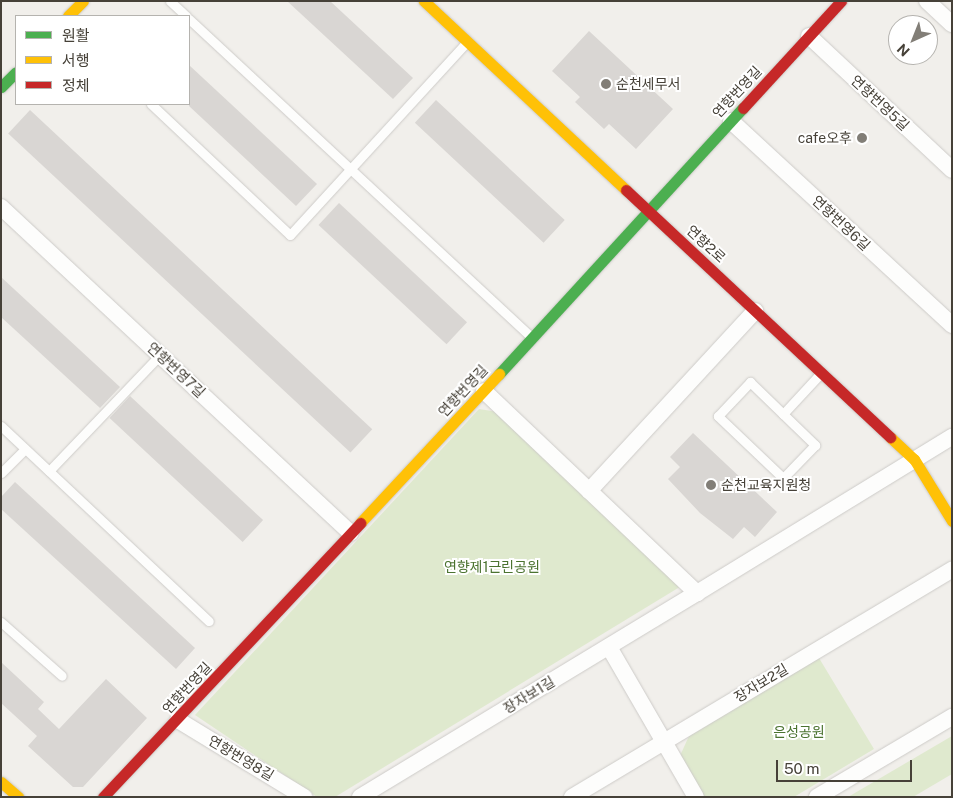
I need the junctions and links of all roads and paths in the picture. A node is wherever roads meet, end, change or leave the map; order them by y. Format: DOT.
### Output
graph roads {
  1 [pos="82,1"];
  2 [pos="170,1"];
  3 [pos="424,1"];
  4 [pos="841,1"];
  5 [pos="927,1"];
  6 [pos="69,15"];
  7 [pos="185,15"];
  8 [pos="190,20"];
  9 [pos="952,24"];
  10 [pos="809,36"];
  11 [pos="467,42"];
  12 [pos="15,73"];
  13 [pos="1,88"];
  14 [pos="152,105"];
  15 [pos="731,120"];
  16 [pos="349,169"];
  17 [pos="952,170"];
  18 [pos="1,207"];
  19 [pos="647,210"];
  20 [pos="755,311"];
  21 [pos="952,325"];
  22 [pos="531,337"];
  23 [pos="160,355"];
  24 [pos="821,372"];
  25 [pos="484,391"];
  26 [pos="783,414"];
  27 [pos="1,426"];
  28 [pos="952,437"];
  29 [pos="25,449"];
  30 [pos="914,459"];
  31 [pos="49,471"];
  32 [pos="1,474"];
  33 [pos="589,491"];
  34 [pos="952,521"];
  35 [pos="350,532"];
  36 [pos="952,570"];
  37 [pos="697,593"];
  38 [pos="209,621"];
  39 [pos="1,622"];
  40 [pos="609,647"];
  41 [pos="62,676"];
  42 [pos="952,717"];
  43 [pos="178,720"];
  44 [pos="664,740"];
  45 [pos="2,782"];
  46 [pos="3,797"];
  47 [pos="18,797"];
  48 [pos="103,797"];
  49 [pos="304,797"];
  50 [pos="360,797"];
  51 [pos="572,797"];
  52 [pos="696,797"];
  53 [pos="817,797"];
  1 -- 6 [label="street"];
  2 -- 7 [label="lane"];
  3 -- 11 [label="street, 연향2로"];
  4 -- 10 [label="street, 연향번영길"];
  5 -- 9 [label="street"];
  8 -- 16 [label="lane"];
  10 -- 15 [label="street, 연향번영길"];
  10 -- 17 [label="street, 연향번영5길"];
  11 -- 16 [label="lane"];
  11 -- 19 [label="street, 연향2로"];
  12 -- 13 [label="street"];
  14 -- 16 [label="lane"];
  15 -- 19 [label="street, 연향번영길"];
  15 -- 21 [label="street, 연향번영6길"];
  16 -- 22 [label="lane"];
  18 -- 23 [label="street, 연향번영7길"];
  19 -- 20 [label="street, 연향2로"];
  19 -- 22 [label="street, 연향번영길"];
  20 -- 24 [label="street, 연향2로"];
  20 -- 33 [label="street"];
  22 -- 25 [label="street, 연향번영길"];
  23 -- 31 [label="lane"];
  23 -- 35 [label="street, 연향번영7길"];
  24 -- 26 [label="lane"];
  24 -- 30 [label="street, 연향2로"];
  25 -- 33 [label="street"];
  25 -- 35 [label="street, 연향번영길"];
  26 -- 26 [label="lane"];
  27 -- 29 [label="lane"];
  28 -- 30 [label="street"];
  29 -- 31 [label="lane"];
  29 -- 32 [label="lane"];
  30 -- 34 [label="street, 연향2로"];
  30 -- 37 [label="street, 장자보1길"];
  31 -- 38 [label="lane"];
  33 -- 37 [label="street"];
  35 -- 43 [label="street, 연향번영길"];
  36 -- 44 [label="street, 장자보2길"];
  37 -- 40 [label="street, 장자보1길"];
  39 -- 41 [label="lane"];
  40 -- 44 [label="street"];
  40 -- 50 [label="street, 장자보1길"];
  42 -- 53 [label="street"];
  43 -- 48 [label="street, 연향번영길"];
  43 -- 49 [label="street, 연향번영8길"];
  44 -- 51 [label="street, 장자보2길"];
  44 -- 52 [label="street"];
  45 -- 46 [label="street"];
  45 -- 47 [label="street"];
}
